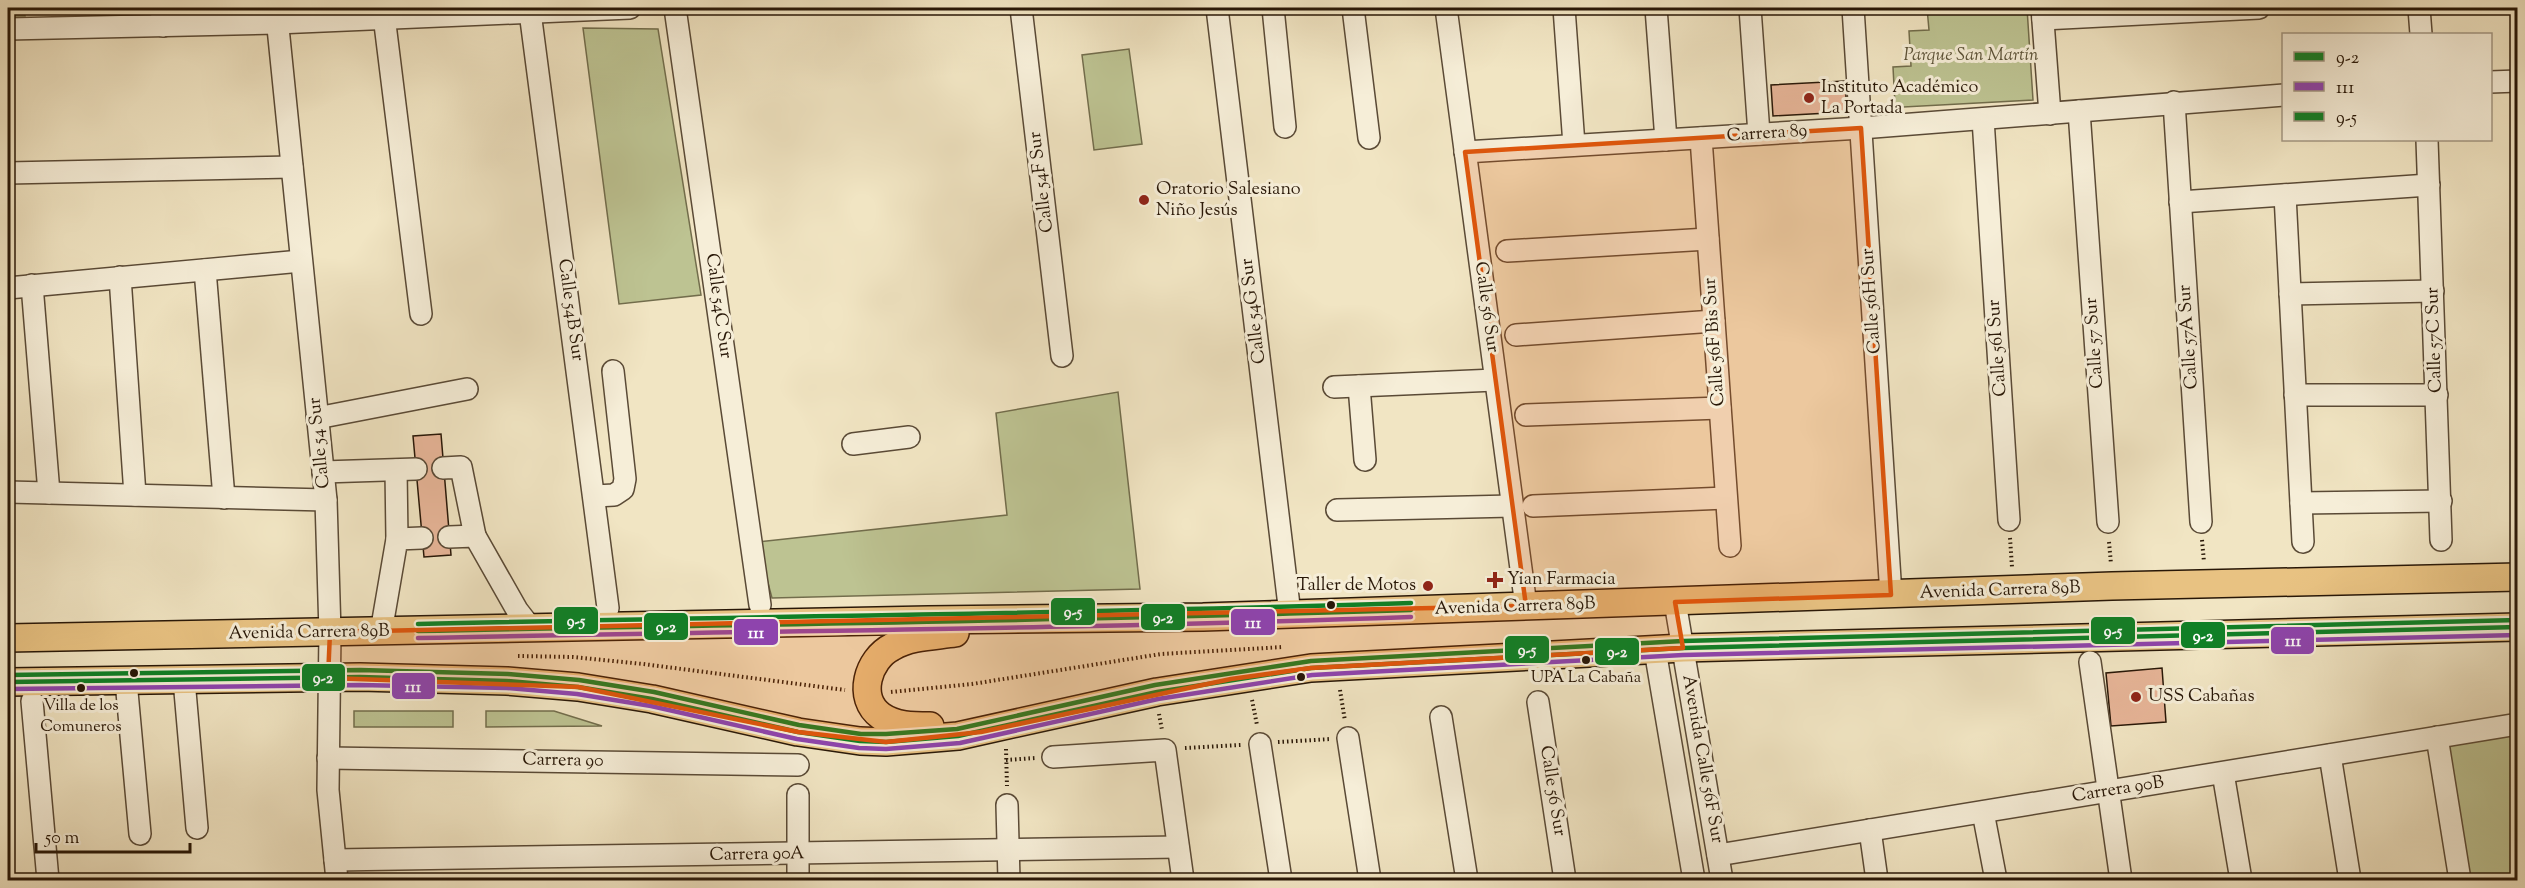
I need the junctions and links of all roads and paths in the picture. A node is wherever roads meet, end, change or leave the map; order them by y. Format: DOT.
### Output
graph roads {
  1 [pos="630,8"];
  2 [pos="675,8"];
  3 [pos="1021,8"];
  4 [pos="1217,8"];
  5 [pos="1273,8"];
  6 [pos="1353,8"];
  7 [pos="1446,8"];
  8 [pos="1564,8"];
  9 [pos="1656,8"];
  10 [pos="1750,8"];
  11 [pos="1853,8"];
  12 [pos="2259,8"];
  13 [pos="2419,8"];
  14 [pos="477,11"];
  15 [pos="530,12"];
  16 [pos="384,13"];
  17 [pos="2042,13"];
  18 [pos="276,15"];
  19 [pos="162,17"];
  20 [pos="8,29"];
  21 [pos="2421,33"];
  22 [pos="2517,81"];
  23 [pos="2492,82"];
  24 [pos="2282,95"];
  25 [pos="2174,102"];
  26 [pos="2079,111"];
  27 [pos="2050,114"];
  28 [pos="1983,118"];
  29 [pos="1285,128"];
  30 [pos="1861,128"];
  31 [pos="1759,134"];
  32 [pos="1369,138"];
  33 [pos="1701,138"];
  34 [pos="1666,140"];
  35 [pos="2427,141"];
  36 [pos="1574,145"];
  37 [pos="1465,152"];
  38 [pos="292,167"];
  39 [pos="8,172"];
  40 [pos="2429,186"];
  41 [pos="2285,195"];
  42 [pos="2181,202"];
  43 [pos="1708,239"];
  44 [pos="1507,251"];
  45 [pos="302,261"];
  46 [pos="205,270"];
  47 [pos="120,277"];
  48 [pos="32,285"];
  49 [pos="8,288"];
  50 [pos="2433,291"];
  51 [pos="2290,294"];
  52 [pos="421,314"];
  53 [pos="1714,321"];
  54 [pos="1516,335"];
  55 [pos="1062,356"];
  56 [pos="613,371"];
  57 [pos="1495,380"];
  58 [pos="1359,386"];
  59 [pos="1334,387"];
  60 [pos="467,389"];
  61 [pos="2295,395"];
  62 [pos="2437,395"];
  63 [pos="1720,408"];
  64 [pos="1526,415"];
  65 [pos="317,418"];
  66 [pos="909,437"];
  67 [pos="853,444"];
  68 [pos="1365,460"];
  69 [pos="443,468"];
  70 [pos="323,472"];
  71 [pos="8,492"];
  72 [pos="49,493"];
  73 [pos="135,495"];
  74 [pos="595,496"];
  75 [pos="224,498"];
  76 [pos="1726,498"];
  77 [pos="326,500"];
  78 [pos="2440,501"];
  79 [pos="2301,503"];
  80 [pos="1523,506"];
  81 [pos="1337,510"];
  82 [pos="2009,520"];
  83 [pos="2108,522"];
  84 [pos="2201,522"];
  85 [pos="475,536"];
  86 [pos="449,537"];
  87 [pos="422,538"];
  88 [pos="398,539"];
  89 [pos="2441,540"];
  90 [pos="2303,542"];
  91 [pos="1730,546"];
  92 [pos="2204,572"];
  93 [pos="2112,574"];
  94 [pos="2013,577"];
  95 [pos="2517,578"];
  96 [pos="1891,595"];
  97 [pos="1675,602"];
  98 [pos="760,605"];
  99 [pos="1526,606"];
  100 [pos="608,608"];
  101 [pos="1290,614"];
  102 [pos="1042,618"];
  103 [pos="2517,627"];
  104 [pos="531,628"];
  105 [pos="330,632"];
  106 [pos="381,632"];
  107 [pos="8,638"];
  108 [pos="1292,646"];
  109 [pos="1683,648"];
  110 [pos="1655,650"];
  111 [pos="511,656"];
  112 [pos="2090,663"];
  113 [pos="328,678"];
  114 [pos="184,680"];
  115 [pos="126,681"];
  116 [pos="8,682"];
  117 [pos="1340,686"];
  118 [pos="867,691"];
  119 [pos="1252,696"];
  120 [pos="32,701"];
  121 [pos="1538,702"];
  122 [pos="1043,717"];
  123 [pos="1441,717"];
  124 [pos="2517,724"];
  125 [pos="2438,737"];
  126 [pos="1348,738"];
  127 [pos="1260,744"];
  128 [pos="1006,748"];
  129 [pos="2330,755"];
  130 [pos="1053,757"];
  131 [pos="328,758"];
  132 [pos="1006,760"];
  133 [pos="798,765"];
  134 [pos="2223,773"];
  135 [pos="2109,791"];
  136 [pos="798,795"];
  137 [pos="1007,805"];
  138 [pos="1983,812"];
  139 [pos="197,828"];
  140 [pos="1870,830"];
  141 [pos="140,834"];
  142 [pos="1178,847"];
  143 [pos="1008,851"];
  144 [pos="798,854"];
  145 [pos="1718,855"];
  146 [pos="336,870"];
  147 [pos="48,880"];
  148 [pos="798,880"];
  149 [pos="1008,880"];
  150 [pos="1183,880"];
  151 [pos="1281,880"];
  152 [pos="1370,880"];
  153 [pos="1467,880"];
  154 [pos="1565,880"];
  155 [pos="1694,880"];
  156 [pos="1722,880"];
  157 [pos="1877,880"];
  158 [pos="1996,880"];
  159 [pos="2121,880"];
  160 [pos="2241,880"];
  161 [pos="2350,880"];
  162 [pos="2460,880"];
  1 -- 15 [label="street"];
  2 -- 98 [label="street, Calle 54C Sur"];
  3 -- 55 [label="street, Calle 54F Sur"];
  4 -- 101 [label="street, Calle 54G Sur"];
  5 -- 29 [label="street"];
  6 -- 32 [label="street"];
  7 -- 37 [label="street, Calle 56 Sur"];
  8 -- 36 [label="street"];
  9 -- 34 [label="street"];
  10 -- 31 [label="street"];
  11 -- 30 [label="street, Calle 56H Sur"];
  12 -- 17 [label="street"];
  13 -- 21 [label="street"];
  14 -- 15 [label="street"];
  14 -- 16 [label="street"];
  15 -- 74 [label="street, Calle 54B Sur"];
  16 -- 18 [label="street"];
  16 -- 52 [label="street"];
  17 -- 27 [label="street"];
  18 -- 19 [label="street"];
  18 -- 38 [label="street, Calle 54 Sur"];
  19 -- 20 [label="street"];
  22 -- 23 [label="street"];
  24 -- 25 [label="street, Carrera 89"];
  25 -- 26 [label="street, Carrera 89"];
  25 -- 42 [label="street, Calle 57A Sur"];
  26 -- 27 [label="street, Carrera 89"];
  26 -- 83 [label="street, Calle 57 Sur"];
  27 -- 28 [label="street, Carrera 89"];
  28 -- 30 [label="street, Carrera 89"];
  28 -- 82 [label="street, Calle 56I Sur"];
  30 -- 31 [label="street, Carrera 89"];
  30 -- 96 [label="street, Calle 56H Sur"];
  31 -- 33 [label="street, Carrera 89"];
  33 -- 34 [label="street, Carrera 89"];
  33 -- 43 [label="street, Calle 56F Bis Sur"];
  34 -- 36 [label="street, Carrera 89"];
  35 -- 40 [label="street, Calle 57C Sur"];
  36 -- 37 [label="street, Carrera 89"];
  37 -- 57 [label="street, Calle 56 Sur"];
  38 -- 39 [label="street"];
  38 -- 45 [label="street, Calle 54 Sur"];
  40 -- 41 [label="street"];
  40 -- 50 [label="street, Calle 57C Sur"];
  41 -- 42 [label="street"];
  41 -- 51 [label="street"];
  42 -- 84 [label="street, Calle 57A Sur"];
  43 -- 44 [label="street"];
  43 -- 53 [label="street, Calle 56F Bis Sur"];
  45 -- 46 [label="street"];
  45 -- 65 [label="street, Calle 54 Sur"];
  46 -- 47 [label="street"];
  46 -- 75 [label="street"];
  47 -- 48 [label="street"];
  47 -- 73 [label="street"];
  48 -- 49 [label="street"];
  48 -- 72 [label="street"];
  50 -- 51 [label="street"];
  50 -- 62 [label="street, Calle 57C Sur"];
  51 -- 61 [label="street"];
  53 -- 54 [label="street"];
  53 -- 63 [label="street, Calle 56F Bis Sur"];
  56 -- 74 [label="street"];
  57 -- 58 [label="street"];
  57 -- 80 [label="street, Calle 56 Sur"];
  58 -- 59 [label="street"];
  58 -- 68 [label="street"];
  60 -- 65 [label="street"];
  61 -- 62 [label="street"];
  61 -- 79 [label="street"];
  62 -- 78 [label="street, Calle 57C Sur"];
  63 -- 64 [label="street"];
  63 -- 76 [label="street, Calle 56F Bis Sur"];
  65 -- 70 [label="street, Calle 54 Sur"];
  66 -- 67 [label="street"];
  69 -- 85 [label="street"];
  70 -- 77 [label="street, Calle 54 Sur"];
  70 -- 88 [label="street"];
  71 -- 72 [label="street"];
  72 -- 73 [label="street"];
  73 -- 75 [label="street"];
  74 -- 100 [label="street, Calle 54B Sur"];
  75 -- 77 [label="street"];
  76 -- 80 [label="street"];
  76 -- 91 [label="street, Calle 56F Bis Sur"];
  77 -- 105 [label="street, Calle 54 Sur"];
  78 -- 79 [label="street"];
  78 -- 89 [label="street, Calle 57C Sur"];
  79 -- 90 [label="street"];
  80 -- 81 [label="street"];
  80 -- 99 [label="street, Calle 56 Sur"];
  82 -- 94 [label="path"];
  83 -- 93 [label="path"];
  84 -- 92 [label="path"];
  85 -- 86 [label="street"];
  85 -- 104 [label="street"];
  87 -- 88 [label="street"];
  88 -- 106 [label="street"];
  95 -- 96 [label="main road, Avenida Carrera 89B"];
  96 -- 97 [label="main road, Avenida Carrera 89B"];
  97 -- 99 [label="main road, Avenida Carrera 89B"];
  97 -- 109 [label="street, Avenida Calle 56F Sur"];
  99 -- 101 [label="main road, Avenida Carrera 89B"];
  101 -- 102 [label="main road, Avenida Carrera 89B"];
  102 -- 104 [label="main road, Avenida Carrera 89B"];
  102 -- 118 [label="main road"];
  103 -- 109 [label="main road"];
  104 -- 106 [label="main road, Avenida Carrera 89B"];
  105 -- 106 [label="main road, Avenida Carrera 89B"];
  105 -- 107 [label="main road, Avenida Carrera 89B"];
  105 -- 113 [label="street, Calle 54 Sur"];
  108 -- 118 [label="path"];
  109 -- 110 [label="main road"];
  109 -- 145 [label="street, Avenida Calle 56F Sur"];
  110 -- 122 [label="main road"];
  110 -- 155 [label="street, Avenida Calle 56F Sur"];
  111 -- 118 [label="path"];
  112 -- 135 [label="street"];
  113 -- 114 [label="main road"];
  113 -- 122 [label="main road"];
  113 -- 131 [label="street, Calle 54 Sur"];
  114 -- 115 [label="main road"];
  114 -- 139 [label="street"];
  115 -- 116 [label="main road"];
  115 -- 141 [label="street"];
  117 -- 126 [label="path"];
  118 -- 122 [label="main road"];
  119 -- 127 [label="path"];
  120 -- 147 [label="street"];
  121 -- 154 [label="street, Calle 56 Sur"];
  123 -- 153 [label="street"];
  124 -- 125 [label="street, Carrera 90B"];
  125 -- 129 [label="street, Carrera 90B"];
  125 -- 162 [label="street"];
  126 -- 152 [label="street"];
  127 -- 151 [label="street"];
  128 -- 132 [label="path"];
  129 -- 134 [label="street, Carrera 90B"];
  129 -- 161 [label="street"];
  130 -- 132 [label="path"];
  130 -- 142 [label="street"];
  131 -- 133 [label="street, Carrera 90"];
  131 -- 146 [label="street, Calle 54 Sur"];
  132 -- 137 [label="path"];
  134 -- 135 [label="street, Carrera 90B"];
  134 -- 160 [label="street"];
  135 -- 138 [label="street, Carrera 90B"];
  135 -- 159 [label="street"];
  136 -- 144 [label="street"];
  137 -- 143 [label="street"];
  138 -- 140 [label="street, Carrera 90B"];
  138 -- 158 [label="street"];
  140 -- 145 [label="street, Carrera 90B"];
  140 -- 157 [label="street"];
  142 -- 143 [label="street, Carrera 90A"];
  142 -- 150 [label="street"];
  143 -- 144 [label="street, Carrera 90A"];
  143 -- 149 [label="street"];
  144 -- 146 [label="street, Carrera 90A"];
  144 -- 148 [label="street"];
  145 -- 156 [label="street, Avenida Calle 56F Sur"];
}
